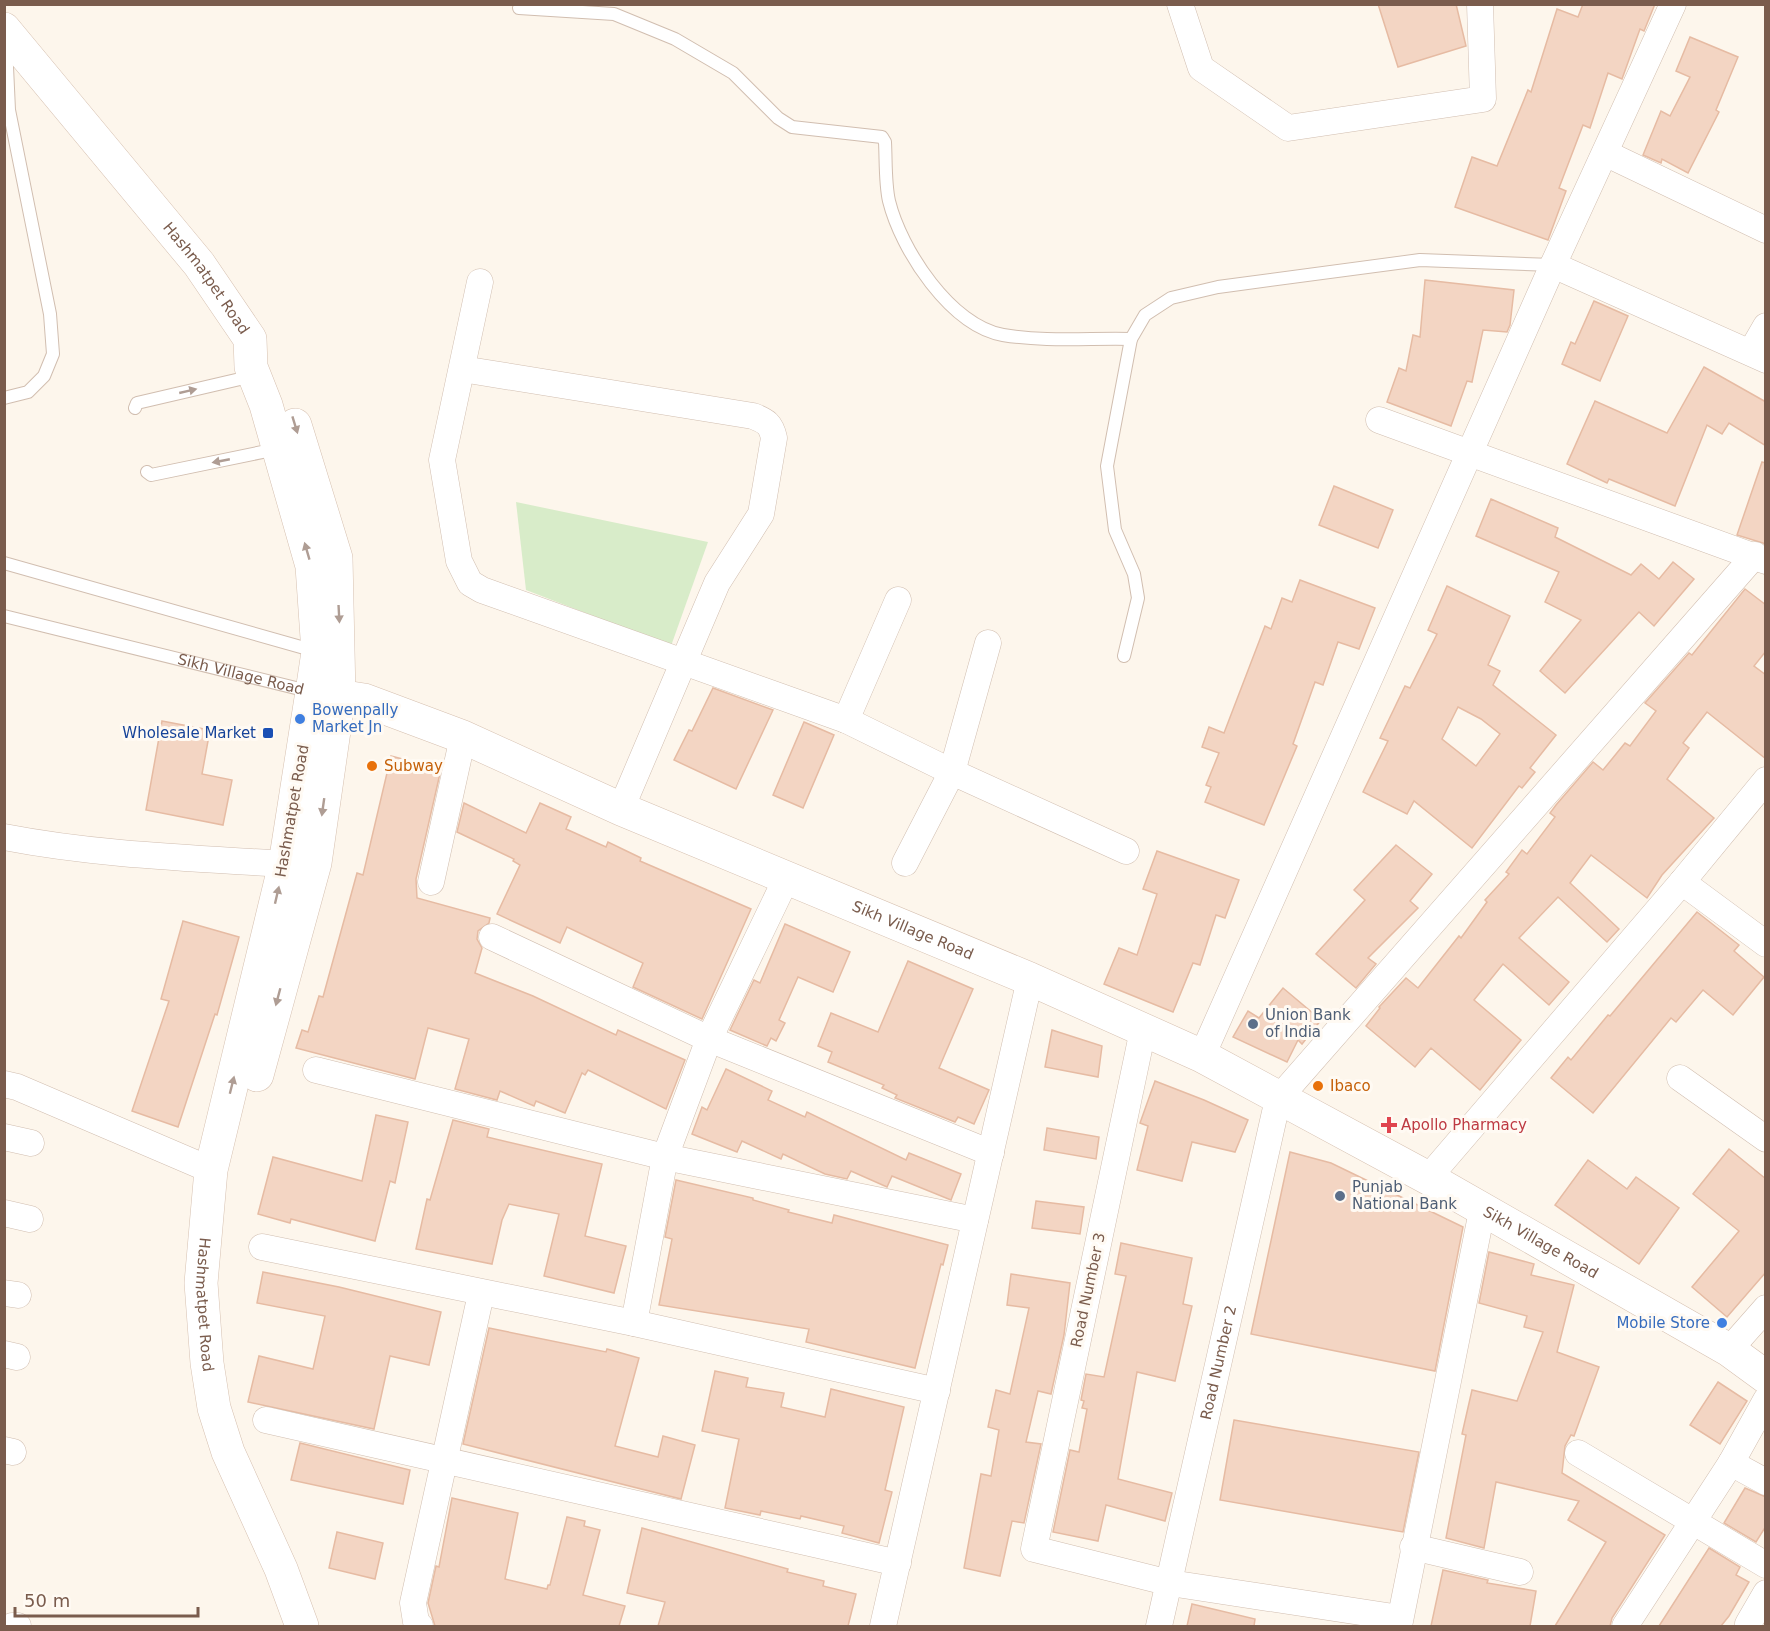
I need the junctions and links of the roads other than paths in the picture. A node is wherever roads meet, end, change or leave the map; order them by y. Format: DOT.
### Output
graph roads {
  1 [pos="1180,4"];
  2 [pos="1480,4"];
  3 [pos="1673,4"];
  4 [pos="519,8"];
  5 [pos="5,30"];
  6 [pos="1605,153"];
  7 [pos="1766,230"];
  8 [pos="1553,265"];
  9 [pos="480,282"];
  10 [pos="1766,326"];
  11 [pos="250,339"];
  12 [pos="1131,339"];
  13 [pos="1758,356"];
  14 [pos="462,369"];
  15 [pos="255,376"];
  16 [pos="4,398"];
  17 [pos="135,408"];
  18 [pos="1379,420"];
  19 [pos="279,449"];
  20 [pos="1469,454"];
  21 [pos="147,472"];
  22 [pos="1760,558"];
  23 [pos="4,563"];
  24 [pos="898,600"];
  25 [pos="4,616"];
  26 [pos="988,643"];
  27 [pos="329,654"];
  28 [pos="1124,656"];
  29 [pos="684,660"];
  30 [pos="326,694"];
  31 [pos="846,720"];
  32 [pos="463,737"];
  33 [pos="952,772"];
  34 [pos="1766,780"];
  35 [pos="621,809"];
  36 [pos="4,837"];
  37 [pos="1126,851"];
  38 [pos="905,862"];
  39 [pos="285,864"];
  40 [pos="786,877"];
  41 [pos="431,882"];
  42 [pos="1682,882"];
  43 [pos="492,937"];
  44 [pos="1766,944"];
  45 [pos="1030,979"];
  46 [pos="1143,1030"];
  47 [pos="708,1039"];
  48 [pos="1202,1056"];
  49 [pos="316,1070"];
  50 [pos="1680,1078"];
  51 [pos="4,1084"];
  52 [pos="1278,1099"];
  53 [pos="4,1137"];
  54 [pos="1766,1139"];
  55 [pos="31,1143"];
  56 [pos="991,1153"];
  57 [pos="665,1158"];
  58 [pos="211,1170"];
  59 [pos="1428,1178"];
  60 [pos="1482,1211"];
  61 [pos="4,1213"];
  62 [pos="30,1219"];
  63 [pos="975,1220"];
  64 [pos="262,1246"];
  65 [pos="211,1284"];
  66 [pos="481,1294"];
  67 [pos="1766,1308"];
  68 [pos="634,1323"];
  69 [pos="1729,1350"];
  70 [pos="1766,1377"];
  71 [pos="937,1391"];
  72 [pos="1766,1400"];
  73 [pos="266,1420"];
  74 [pos="1578,1453"];
  75 [pos="445,1459"];
  76 [pos="1731,1463"];
  77 [pos="1766,1482"];
  78 [pos="1694,1521"];
  79 [pos="1413,1547"];
  80 [pos="898,1563"];
  81 [pos="1766,1565"];
  82 [pos="1520,1572"];
  83 [pos="1170,1583"];
  84 [pos="1766,1593"];
  85 [pos="1400,1622"];
  86 [pos="1748,1624"];
  87 [pos="12,1626"];
  88 [pos="18,1626"];
  89 [pos="302,1626"];
  90 [pos="322,1626"];
  91 [pos="420,1626"];
  92 [pos="883,1626"];
  93 [pos="1159,1626"];
  94 [pos="1625,1626"];
  1 -- 2 [label="street"];
  3 -- 6 [label="street"];
  4 -- 12 [label="lane"];
  5 -- 11 [label="main road, Hashmatpet Road"];
  5 -- 16 [label="lane"];
  6 -- 7 [label="street"];
  6 -- 8 [label="street"];
  8 -- 12 [label="lane"];
  8 -- 13 [label="street"];
  8 -- 20 [label="street"];
  9 -- 14 [label="street"];
  10 -- 13 [label="street"];
  11 -- 15 [label="main road, Hashmatpet Road"];
  11 -- 27 [label="main road, one-way"];
  12 -- 28 [label="lane"];
  14 -- 29 [label="street"];
  14 -- 29 [label="street"];
  17 -- 15 [label="lane, one-way"];
  15 -- 19 [label="main road, Hashmatpet Road"];
  18 -- 20 [label="street"];
  19 -- 21 [label="lane, one-way"];
  27 -- 19 [label="main road, Hashmatpet Road, one-way"];
  20 -- 22 [label="street"];
  20 -- 48 [label="street"];
  22 -- 52 [label="street"];
  23 -- 27 [label="lane"];
  24 -- 31 [label="street"];
  25 -- 30 [label="lane, Sikh Village Road"];
  26 -- 33 [label="street"];
  27 -- 30 [label="main road"];
  29 -- 31 [label="street"];
  29 -- 35 [label="street"];
  30 -- 32 [label="main road, Sikh Village Road"];
  30 -- 39 [label="main road, Hashmatpet Road"];
  30 -- 65 [label="main road, one-way"];
  31 -- 33 [label="street"];
  32 -- 35 [label="main road, Sikh Village Road"];
  32 -- 41 [label="street"];
  33 -- 37 [label="street"];
  33 -- 38 [label="street"];
  34 -- 42 [label="street"];
  35 -- 40 [label="main road, Sikh Village Road"];
  36 -- 39 [label="street"];
  58 -- 39 [label="main road, Hashmatpet Road, one-way"];
  40 -- 45 [label="main road, Sikh Village Road"];
  40 -- 47 [label="street"];
  42 -- 44 [label="street"];
  42 -- 59 [label="street"];
  43 -- 47 [label="street"];
  45 -- 46 [label="main road, Sikh Village Road"];
  45 -- 56 [label="street"];
  46 -- 48 [label="main road, Sikh Village Road"];
  46 -- 83 [label="street, Road Number 3"];
  47 -- 56 [label="street"];
  47 -- 57 [label="street"];
  48 -- 52 [label="main road, Sikh Village Road"];
  49 -- 57 [label="street"];
  50 -- 54 [label="street"];
  51 -- 58 [label="street"];
  52 -- 59 [label="main road, Sikh Village Road"];
  52 -- 83 [label="street, Road Number 2"];
  53 -- 55 [label="street"];
  56 -- 63 [label="street"];
  57 -- 63 [label="street"];
  57 -- 68 [label="street"];
  58 -- 65 [label="main road, Hashmatpet Road"];
  59 -- 60 [label="main road, Sikh Village Road"];
  60 -- 69 [label="main road, Sikh Village Road"];
  60 -- 79 [label="street"];
  61 -- 62 [label="street"];
  63 -- 71 [label="street"];
  64 -- 66 [label="street"];
  65 -- 89 [label="main road, Hashmatpet Road"];
  65 -- 90 [label="main road"];
  66 -- 68 [label="street"];
  66 -- 75 [label="street"];
  67 -- 69 [label="street"];
  68 -- 71 [label="street"];
  69 -- 70 [label="main road, Sikh Village Road"];
  71 -- 80 [label="street"];
  72 -- 76 [label="street"];
  73 -- 75 [label="street"];
  74 -- 78 [label="street"];
  75 -- 80 [label="street"];
  75 -- 91 [label="street"];
  76 -- 77 [label="street"];
  76 -- 78 [label="street"];
  78 -- 81 [label="street"];
  78 -- 94 [label="street"];
  79 -- 82 [label="street"];
  79 -- 85 [label="street"];
  80 -- 92 [label="street"];
  83 -- 85 [label="street"];
  83 -- 93 [label="street, Road Number 2"];
  84 -- 86 [label="street"];
  87 -- 88 [label="street"];
}
